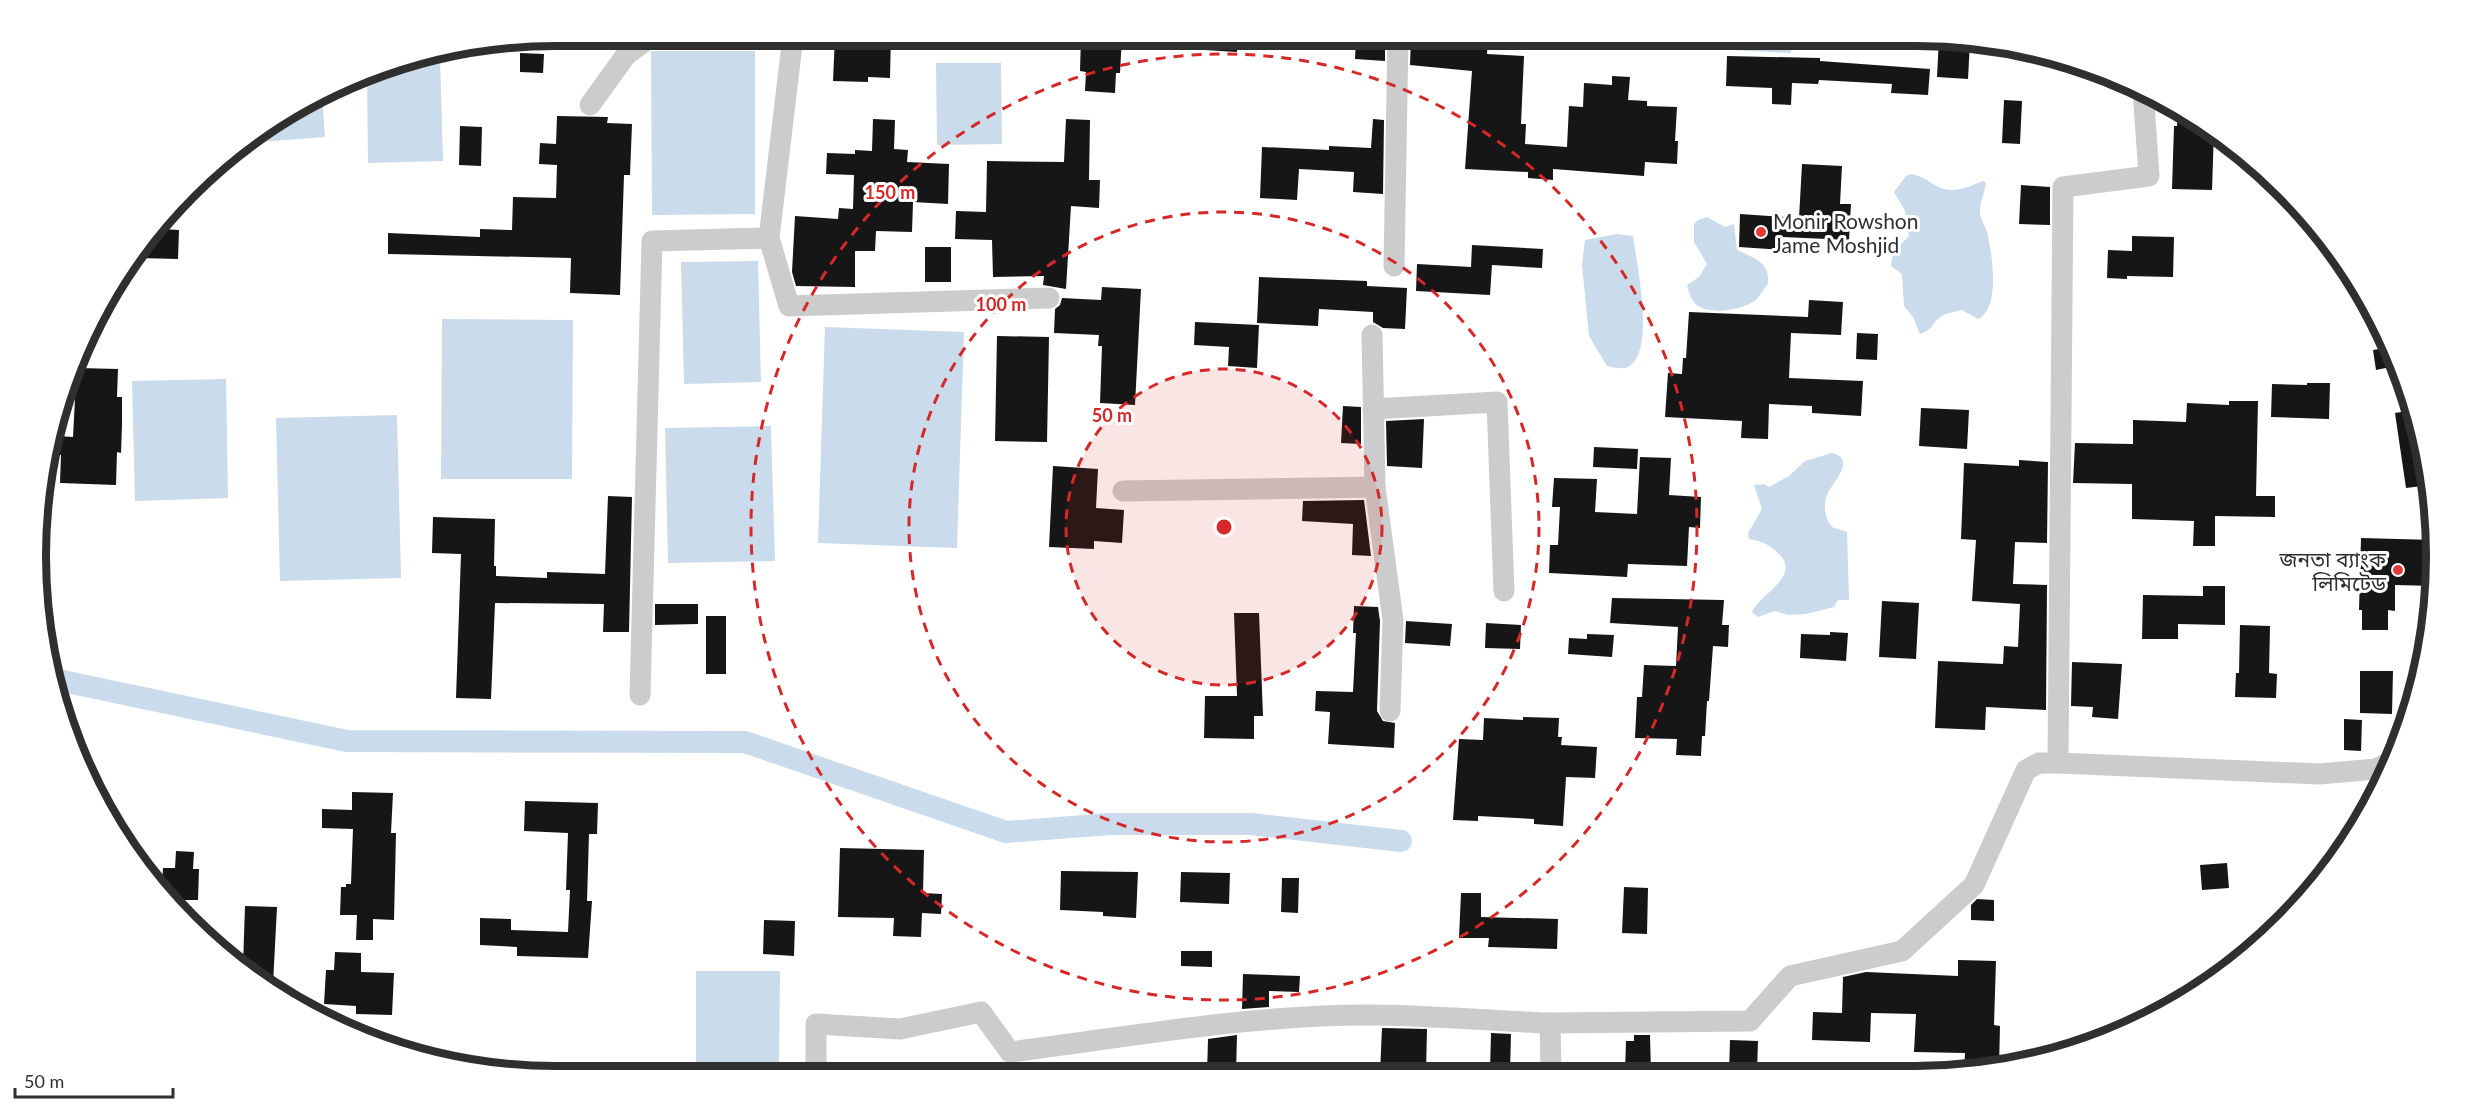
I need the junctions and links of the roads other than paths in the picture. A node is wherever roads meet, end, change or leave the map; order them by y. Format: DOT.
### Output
graph roads {
  1 [pos="638,46"];
  2 [pos="792,46"];
  3 [pos="1398,46"];
  4 [pos="2144,100"];
  5 [pos="590,105"];
  6 [pos="769,238"];
  7 [pos="1394,266"];
  8 [pos="1049,298"];
  9 [pos="1372,335"];
  10 [pos="1373,409"];
  11 [pos="1375,487"];
  12 [pos="1123,491"];
  13 [pos="1504,591"];
  14 [pos="640,695"];
  15 [pos="1390,711"];
  16 [pos="2058,763"];
  17 [pos="2381,766"];
  18 [pos="1550,1023"];
  19 [pos="816,1066"];
  20 [pos="1551,1066"];
  1 -- 5 [label="street"];
  2 -- 6 [label="street"];
  3 -- 7 [label="street"];
  4 -- 16 [label="street"];
  6 -- 8 [label="street"];
  6 -- 14 [label="street"];
  9 -- 10 [label="street"];
  10 -- 11 [label="street"];
  10 -- 13 [label="street"];
  11 -- 12 [label="street"];
  11 -- 15 [label="street"];
  16 -- 17 [label="street"];
  16 -- 18 [label="street"];
  18 -- 19 [label="street"];
  18 -- 20 [label="street"];
}
